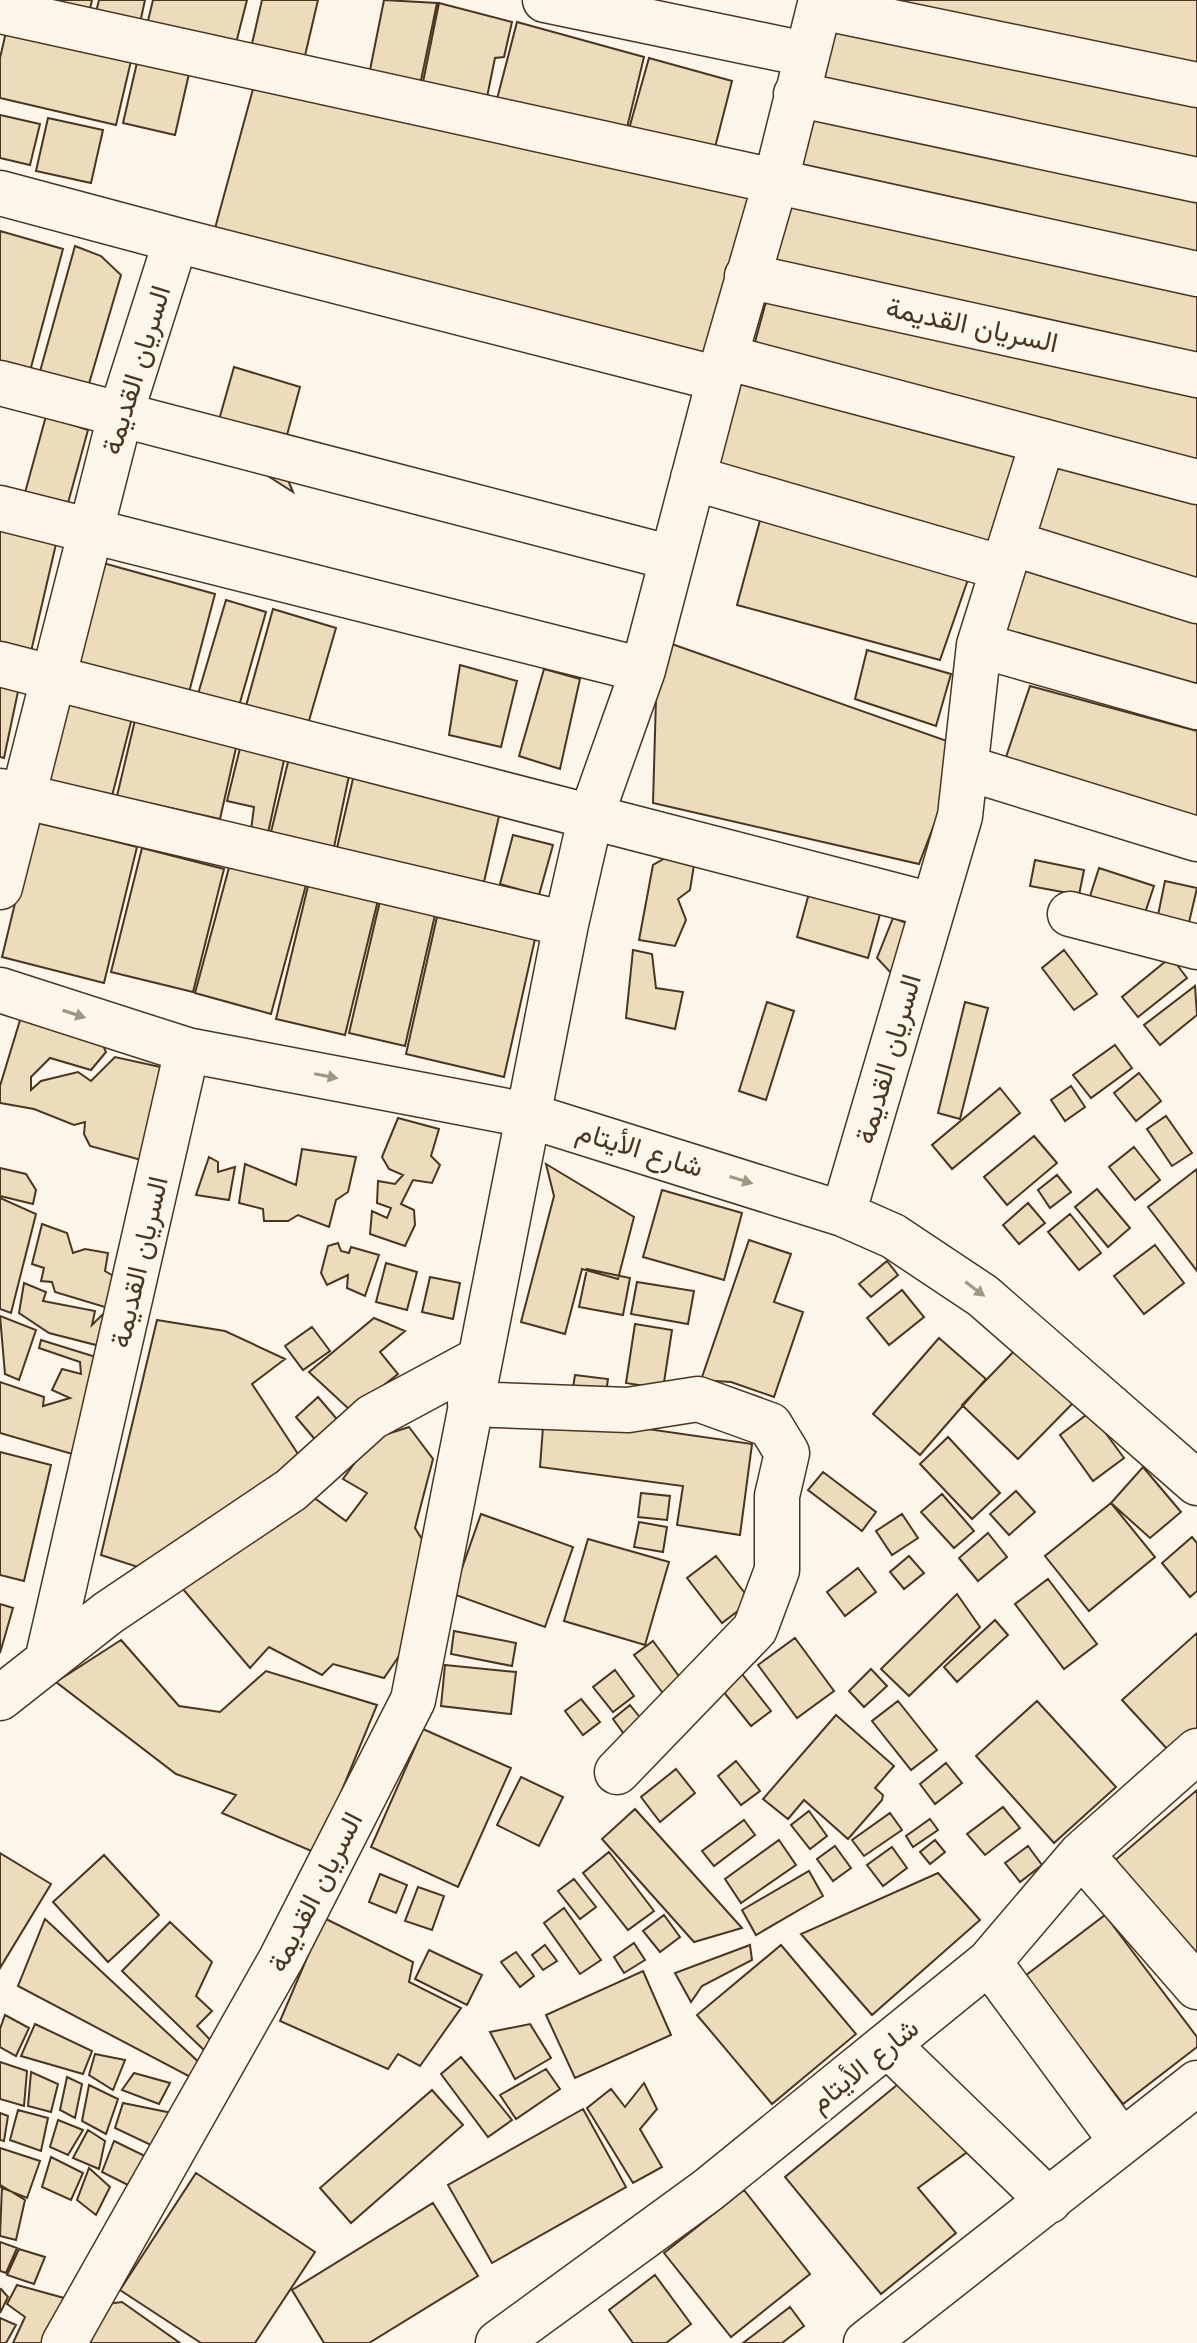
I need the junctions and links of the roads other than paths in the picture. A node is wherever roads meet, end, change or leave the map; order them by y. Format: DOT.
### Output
graph roads {
  1 [pos="545,0"];
  2 [pos="821,3"];
  3 [pos="0,11"];
  4 [pos="801,74"];
  5 [pos="1197,85"];
  6 [pos="1197,180"];
  7 [pos="775,184"];
  8 [pos="0,193"];
  9 [pos="176,240"];
  10 [pos="1197,274"];
  11 [pos="747,276"];
  12 [pos="722,368"];
  13 [pos="1197,375"];
  14 [pos="0,383"];
  15 [pos="120,416"];
  16 [pos="1043,441"];
  17 [pos="693,478"];
  18 [pos="1197,482"];
  19 [pos="0,508"];
  20 [pos="89,533"];
  21 [pos="1007,556"];
  22 [pos="672,558"];
  23 [pos="1197,601"];
  24 [pos="979,645"];
  25 [pos="0,664"];
  26 [pos="643,670"];
  27 [pos="52,677"];
  28 [pos="1197,707"];
  29 [pos="967,768"];
  30 [pos="12,794"];
  31 [pos="590,819"];
  32 [pos="1197,839"];
  33 [pos="0,887"];
  34 [pos="932,905"];
  35 [pos="1070,914"];
  36 [pos="566,924"];
  37 [pos="1197,947"];
  38 [pos="0,990"];
  39 [pos="187,1050"];
  40 [pos="527,1115"];
  41 [pos="843,1214"];
  42 [pos="478,1360"];
  43 [pos="470,1404"];
  44 [pos="1197,1483"];
  45 [pos="47,1661"];
  46 [pos="0,1698"];
  47 [pos="1197,1751"];
  48 [pos="617,1772"];
  49 [pos="1081,1854"];
  50 [pos="989,1962"];
  51 [pos="1197,1987"];
  52 [pos="889,2046"];
  53 [pos="1197,2083"];
  54 [pos="1122,2142"];
  55 [pos="1049,2201"];
  56 [pos="64,2343"];
  57 [pos="498,2343"];
  58 [pos="866,2343"];
  1 -- 4 [label="street"];
  2 -- 4 [label="street, السريان القديمة"];
  2 -- 5 [label="street"];
  3 -- 7 [label="street"];
  4 -- 6 [label="street"];
  4 -- 7 [label="street, السريان القديمة"];
  7 -- 10 [label="street"];
  7 -- 11 [label="street, السريان القديمة"];
  8 -- 9 [label="street"];
  9 -- 12 [label="street"];
  9 -- 15 [label="street, السريان القديمة"];
  11 -- 12 [label="street, السريان القديمة"];
  11 -- 13 [label="street, السريان القديمة"];
  12 -- 16 [label="street"];
  12 -- 17 [label="street, السريان القديمة"];
  14 -- 15 [label="street"];
  15 -- 20 [label="street, السريان القديمة"];
  15 -- 22 [label="street"];
  16 -- 18 [label="street"];
  16 -- 21 [label="street, السريان القديمة"];
  17 -- 21 [label="street"];
  17 -- 22 [label="street, السريان القديمة"];
  19 -- 20 [label="street"];
  20 -- 26 [label="street"];
  20 -- 27 [label="street, السريان القديمة"];
  21 -- 23 [label="street"];
  21 -- 24 [label="street, السريان القديمة"];
  22 -- 26 [label="street, السريان القديمة"];
  24 -- 28 [label="street"];
  24 -- 29 [label="street, السريان القديمة"];
  25 -- 27 [label="street"];
  26 -- 31 [label="street, السريان القديمة"];
  27 -- 30 [label="street, السريان القديمة"];
  27 -- 31 [label="street"];
  29 -- 32 [label="street"];
  29 -- 34 [label="street, السريان القديمة"];
  30 -- 33 [label="street, السريان القديمة"];
  30 -- 36 [label="street"];
  31 -- 34 [label="street"];
  31 -- 36 [label="street, السريان القديمة"];
  34 -- 41 [label="street, السريان القديمة"];
  35 -- 37 [label="street"];
  36 -- 40 [label="street, السريان القديمة"];
  38 -- 39 [label="street, شارع الأيتام, one-way"];
  39 -- 40 [label="street, شارع الأيتام, one-way"];
  39 -- 45 [label="street, السريان القديمة"];
  40 -- 41 [label="street, شارع الأيتام, one-way"];
  40 -- 42 [label="street, السريان القديمة"];
  41 -- 44 [label="street, شارع الأيتام, one-way"];
  42 -- 43 [label="street, السريان القديمة"];
  42 -- 45 [label="street"];
  43 -- 48 [label="street"];
  43 -- 56 [label="street, السريان القديمة"];
  45 -- 46 [label="street"];
  47 -- 49 [label="street, شارع الأيتام"];
  49 -- 50 [label="street, شارع الأيتام"];
  49 -- 51 [label="street"];
  50 -- 52 [label="street, شارع الأيتام"];
  50 -- 54 [label="street"];
  52 -- 55 [label="street"];
  52 -- 57 [label="street, شارع الأيتام"];
  53 -- 54 [label="street"];
  54 -- 55 [label="street"];
  55 -- 58 [label="street"];
}
